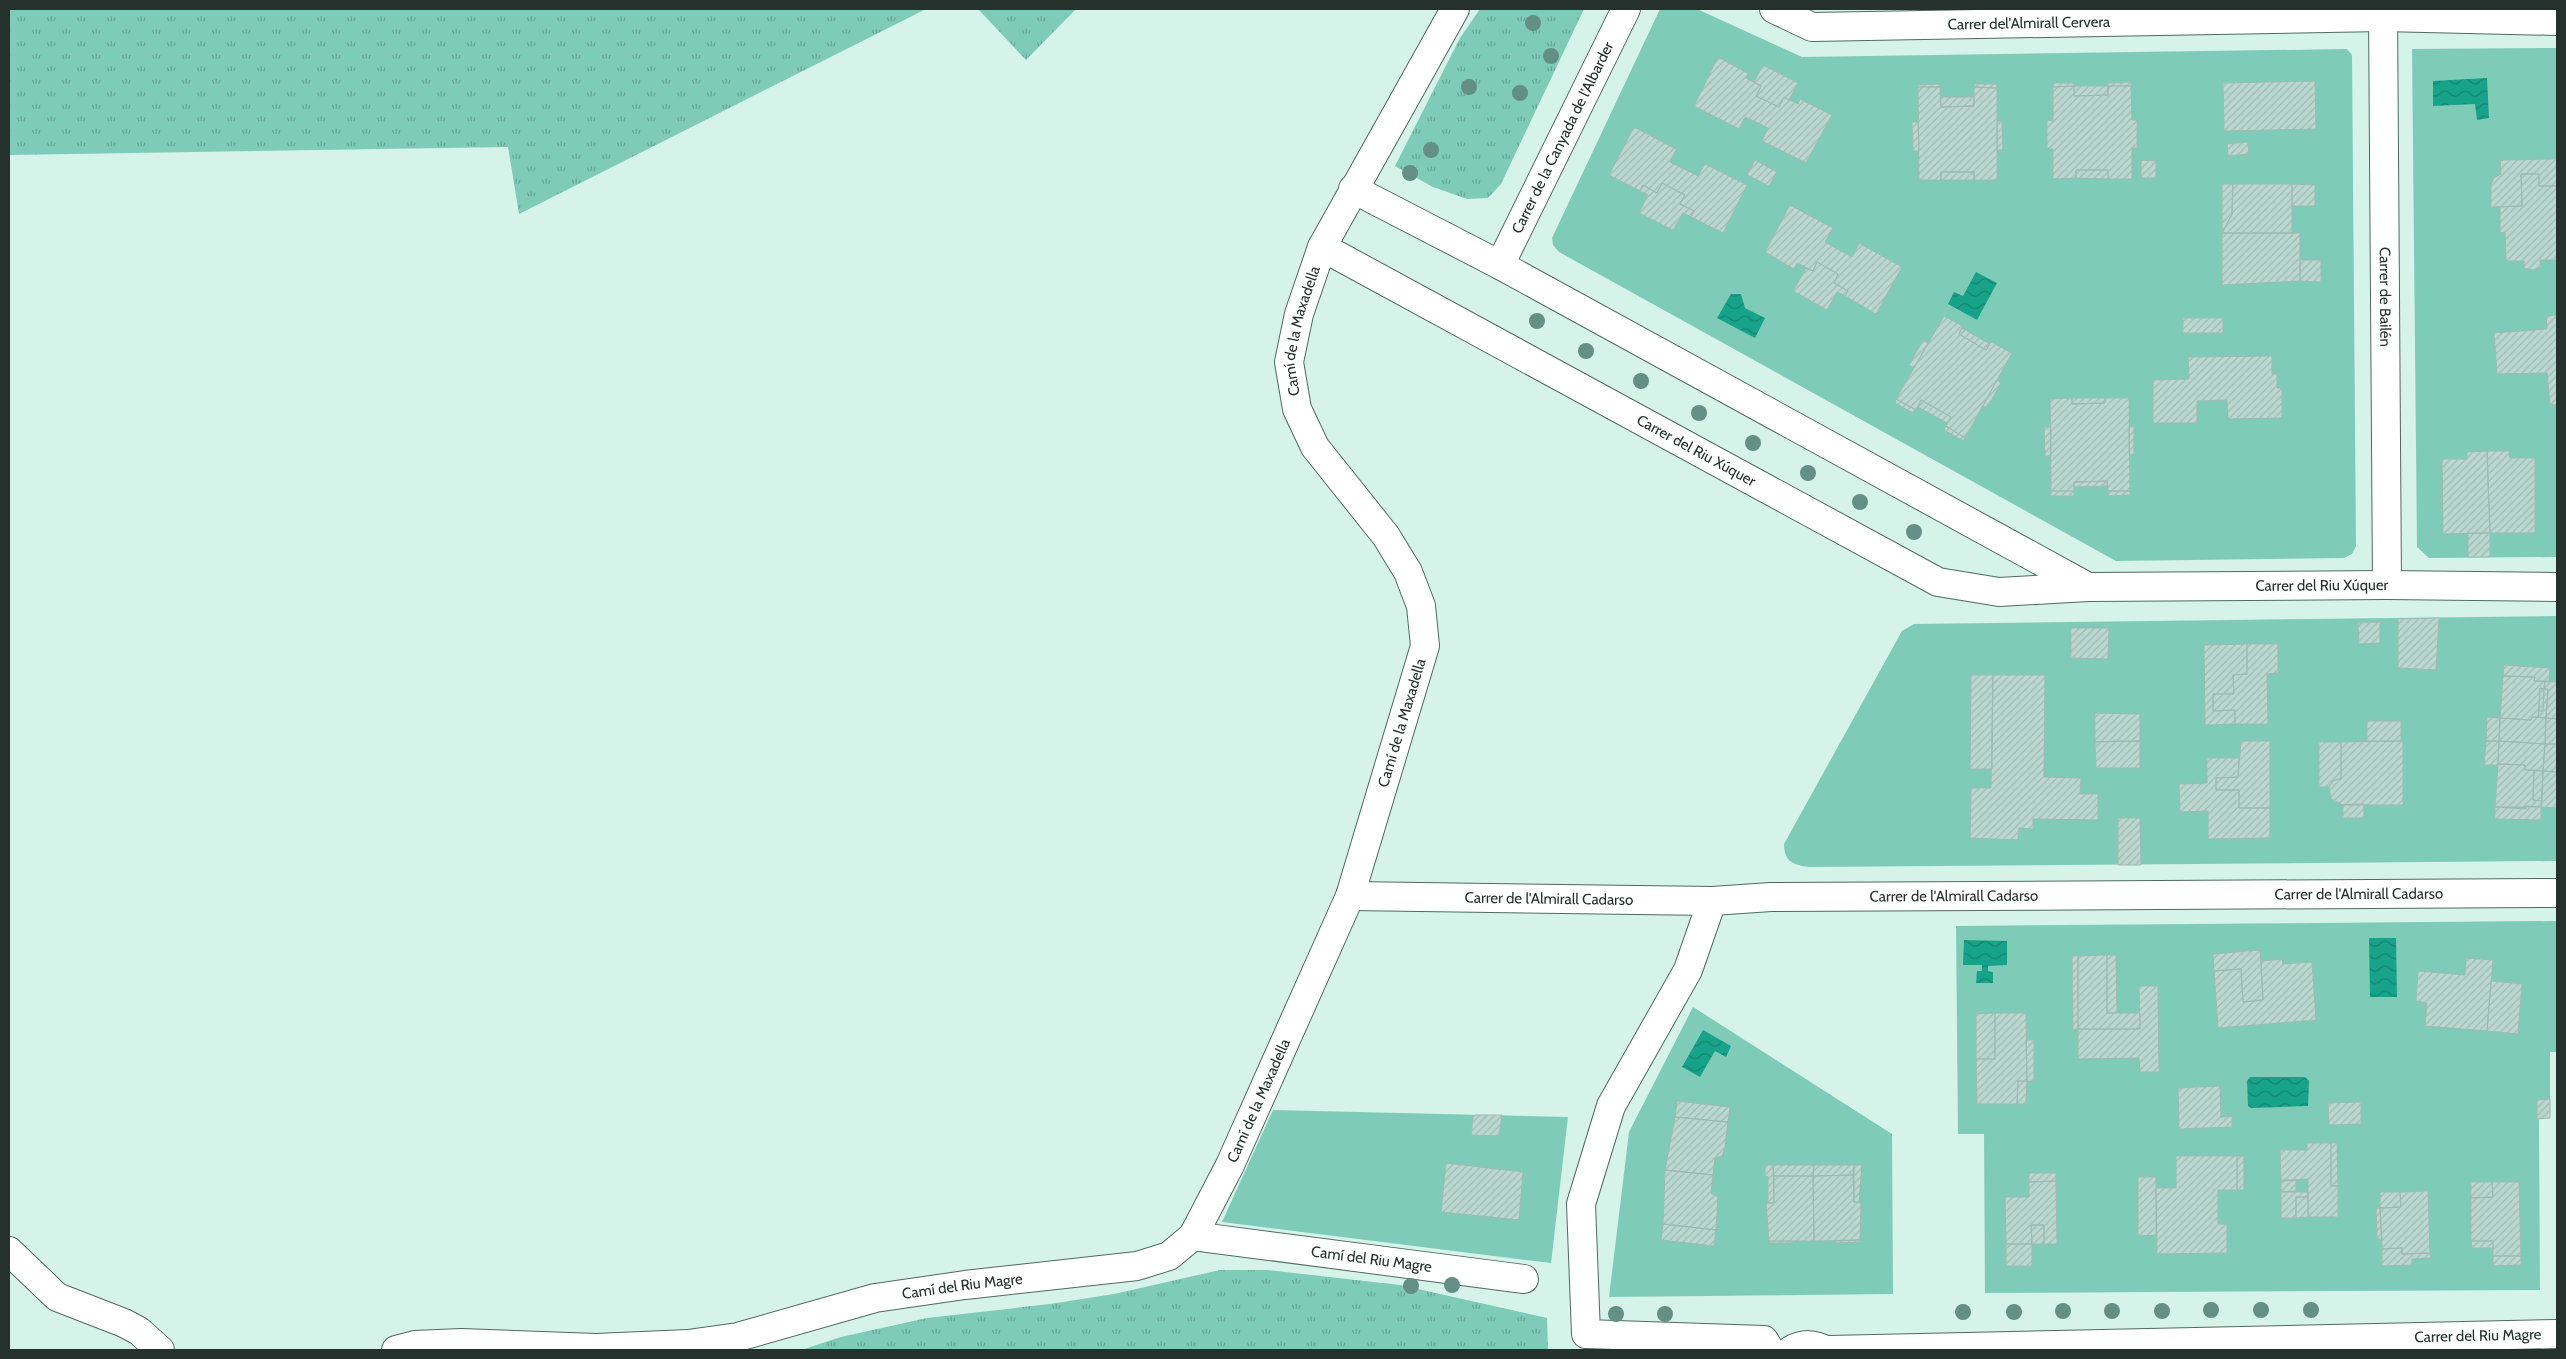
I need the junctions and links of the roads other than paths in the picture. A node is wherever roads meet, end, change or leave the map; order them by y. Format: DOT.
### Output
graph roads {
  1 [pos="1455,9"];
  2 [pos="1626,9"];
  3 [pos="1774,9"];
  4 [pos="2383,13"];
  5 [pos="2557,21"];
  6 [pos="1353,189"];
  7 [pos="1322,247"];
  8 [pos="1500,265"];
  9 [pos="2386,585"];
  10 [pos="2557,586"];
  11 [pos="2088,587"];
  12 [pos="2557,893"];
  13 [pos="1350,896"];
  14 [pos="1712,901"];
  15 [pos="1193,1236"];
  16 [pos="9,1251"];
  17 [pos="1524,1279"];
  18 [pos="2557,1334"];
  19 [pos="160,1350"];
  20 [pos="396,1350"];
  21 [pos="1770,1350"];
  22 [pos="1791,1350"];
  23 [pos="1828,1350"];
  1 -- 6 [label="street, Camí de la Maxadella"];
  2 -- 8 [label="street, Carrer de la Canyada de l'Albarder"];
  3 -- 4 [label="street, Carrer del'Almirall Cervera"];
  4 -- 5 [label="street, Carrer del'Almirall Cervera"];
  4 -- 9 [label="street, Carrer de Bailén"];
  6 -- 7 [label="street, Camí de la Maxadella"];
  6 -- 8 [label="street, Carrer del Riu Xúquer"];
  7 -- 11 [label="street, Carrer del Riu Xúquer"];
  7 -- 13 [label="street, Camí de la Maxadella"];
  8 -- 11 [label="street, Carrer del Riu Xúquer"];
  9 -- 10 [label="street, Carrer del Riu Xúquer"];
  9 -- 11 [label="street, Carrer del Riu Xúquer"];
  12 -- 14 [label="street, Carrer de l'Almirall Cadarso"];
  13 -- 14 [label="street, Carrer de l'Almirall Cadarso"];
  13 -- 15 [label="street, Camí de la Maxadella"];
  14 -- 21 [label="street"];
  15 -- 17 [label="street, Camí del Riu Magre"];
  15 -- 20 [label="street, Camí del Riu Magre"];
  16 -- 19 [label="street"];
  18 -- 23 [label="street, Carrer del Riu Magre"];
  22 -- 23 [label="street, Carrer del Riu Magre"];
}
